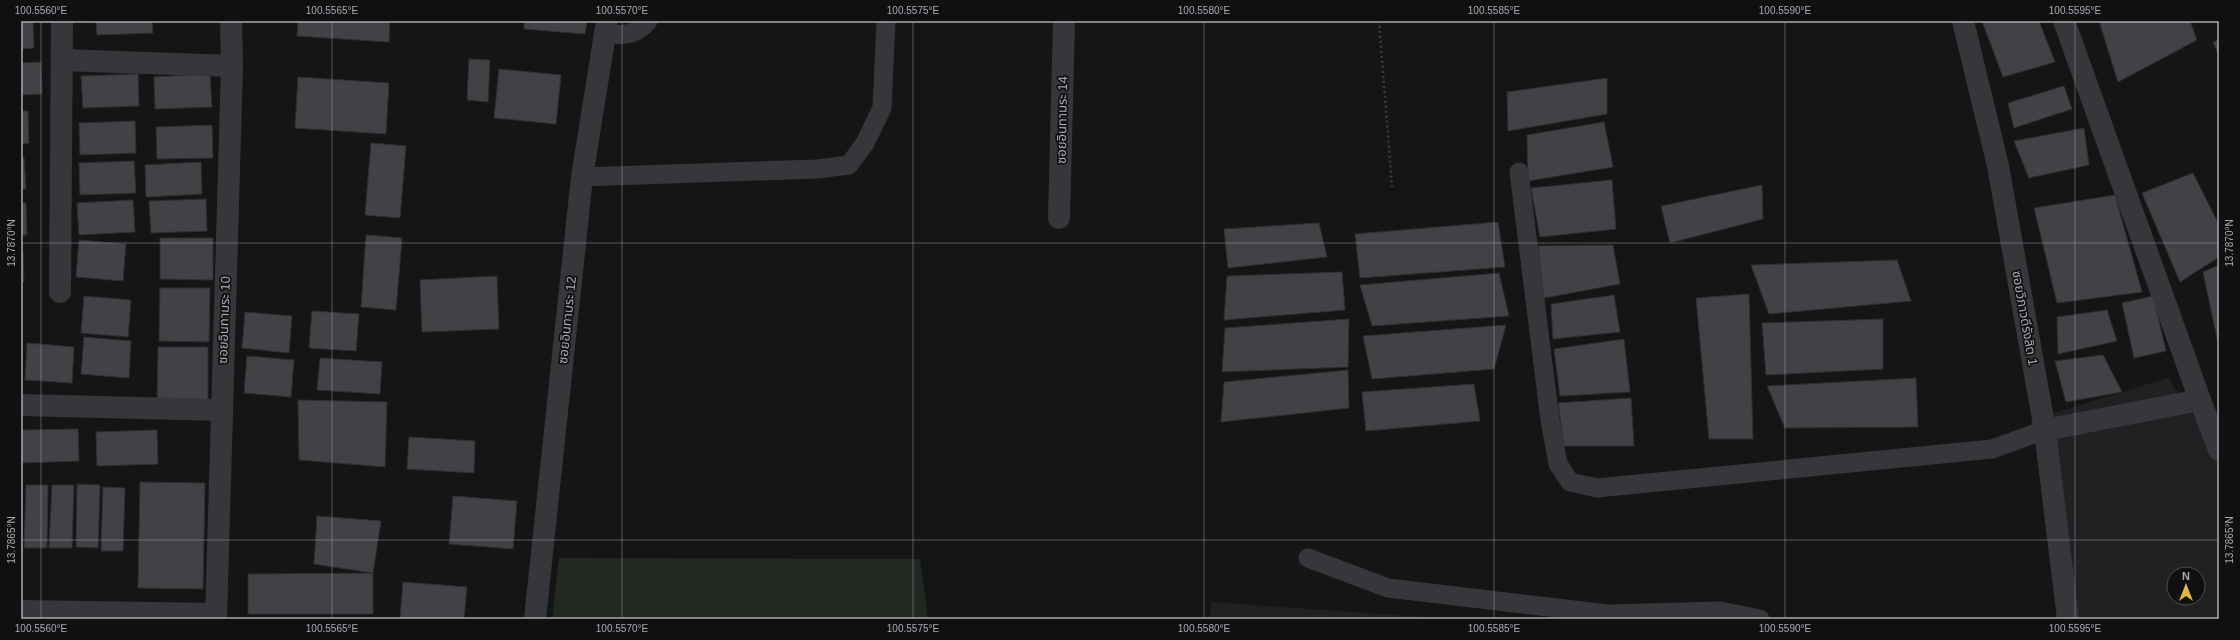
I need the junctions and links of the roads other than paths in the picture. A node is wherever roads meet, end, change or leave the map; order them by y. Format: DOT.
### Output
graph roads {
  1 [pos="62,21"];
  2 [pos="231,21"];
  3 [pos="648,21"];
  4 [pos="886,21"];
  5 [pos="1064,21"];
  6 [pos="1963,21"];
  7 [pos="2064,21"];
  8 [pos="606,28"];
  9 [pos="62,60"];
  10 [pos="232,66"];
  11 [pos="1519,172"];
  12 [pos="582,177"];
  13 [pos="1059,218"];
  14 [pos="60,292"];
  15 [pos="2200,400"];
  16 [pos="21,405"];
  17 [pos="222,410"];
  18 [pos="2045,430"];
  19 [pos="2219,450"];
  20 [pos="1308,558"];
  21 [pos="21,611"];
  22 [pos="216,617"];
  23 [pos="535,619"];
  24 [pos="1760,619"];
  25 [pos="2068,619"];
  1 -- 9 [label="street"];
  2 -- 10 [label="street, ซอยอินทามระ 10"];
  3 -- 8 [label="lane"];
  4 -- 12 [label="lane"];
  5 -- 13 [label="street, ซอยอินทามระ 14"];
  6 -- 18 [label="street, ซอยวิภาวดีรังสิต 1"];
  7 -- 15 [label="street"];
  8 -- 12 [label="street, ซอยอินทามระ 12"];
  9 -- 10 [label="street"];
  9 -- 14 [label="street"];
  10 -- 17 [label="street, ซอยอินทามระ 10"];
  11 -- 18 [label="lane"];
  12 -- 23 [label="street, ซอยอินทามระ 12"];
  15 -- 18 [label="street"];
  15 -- 19 [label="street"];
  16 -- 17 [label="street"];
  17 -- 22 [label="street, ซอยอินทามระ 10"];
  18 -- 25 [label="street, ซอยวิภาวดีรังสิต 1"];
  20 -- 24 [label="lane"];
  21 -- 22 [label="street"];
}
